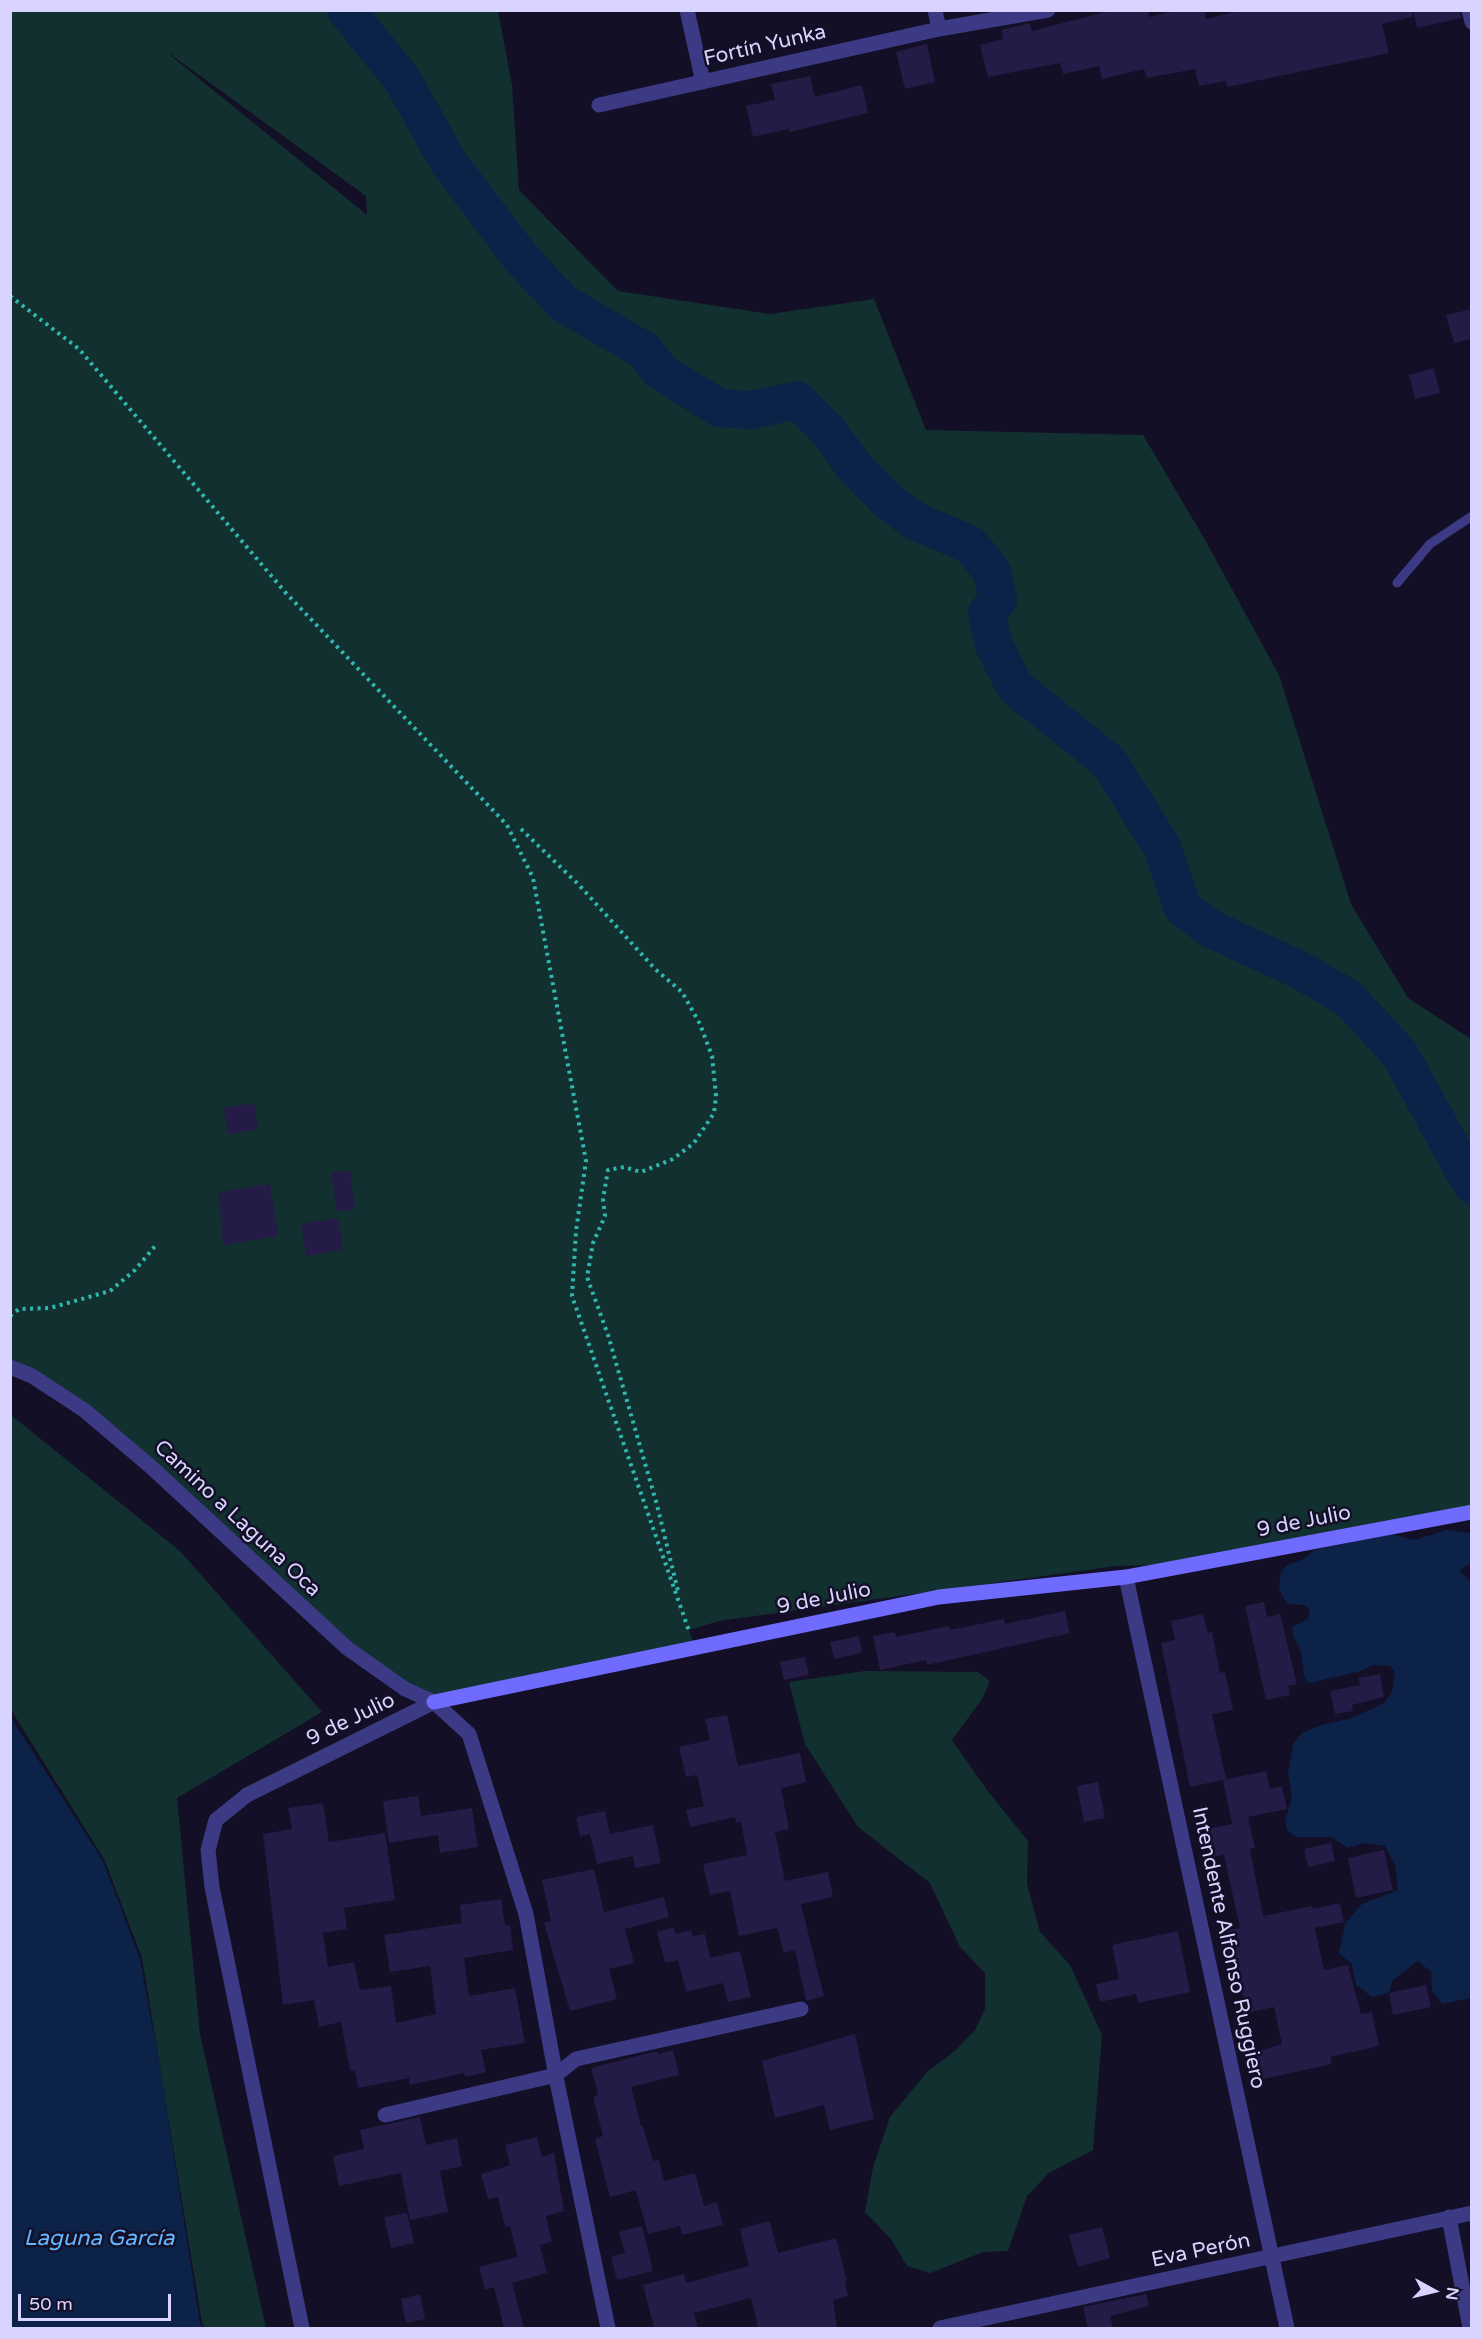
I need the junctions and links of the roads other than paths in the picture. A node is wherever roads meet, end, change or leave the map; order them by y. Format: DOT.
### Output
graph roads {
  1 [pos="687,10"];
  2 [pos="935,10"];
  3 [pos="1048,10"];
  4 [pos="1469,10"];
  5 [pos="1472,21"];
  6 [pos="939,28"];
  7 [pos="703,82"];
  8 [pos="599,105"];
  9 [pos="1472,516"];
  10 [pos="1397,583"];
  11 [pos="10,1366"];
  12 [pos="1472,1512"];
  13 [pos="1126,1577"];
  14 [pos="434,1702"];
  15 [pos="801,2009"];
  16 [pos="556,2075"];
  17 [pos="385,2115"];
  18 [pos="1472,2213"];
  19 [pos="1449,2217"];
  20 [pos="1273,2258"];
  21 [pos="950,2327"];
  22 [pos="302,2328"];
  23 [pos="608,2328"];
  24 [pos="1287,2328"];
  25 [pos="1470,2328"];
  1 -- 7 [label="street"];
  2 -- 6 [label="street"];
  3 -- 6 [label="street, Fortín Yunka"];
  4 -- 5 [label="street"];
  6 -- 7 [label="street, Fortín Yunka"];
  7 -- 8 [label="street, Fortín Yunka"];
  9 -- 10 [label="lane"];
  11 -- 14 [label="street, Camino a Laguna Oca"];
  12 -- 13 [label="main road, 9 de Julio"];
  13 -- 14 [label="main road, 9 de Julio"];
  13 -- 20 [label="street, Intendente Alfonso Ruggiero"];
  14 -- 16 [label="street, Camino a Laguna Oca"];
  14 -- 22 [label="street, 9 de Julio"];
  15 -- 16 [label="street"];
  16 -- 17 [label="street"];
  16 -- 23 [label="street, Camino a Laguna Oca"];
  18 -- 19 [label="street, Eva Perón"];
  19 -- 20 [label="street, Eva Perón"];
  19 -- 25 [label="street"];
  20 -- 21 [label="street, Eva Perón"];
  20 -- 24 [label="street, Intendente Alfonso Ruggiero"];
}
